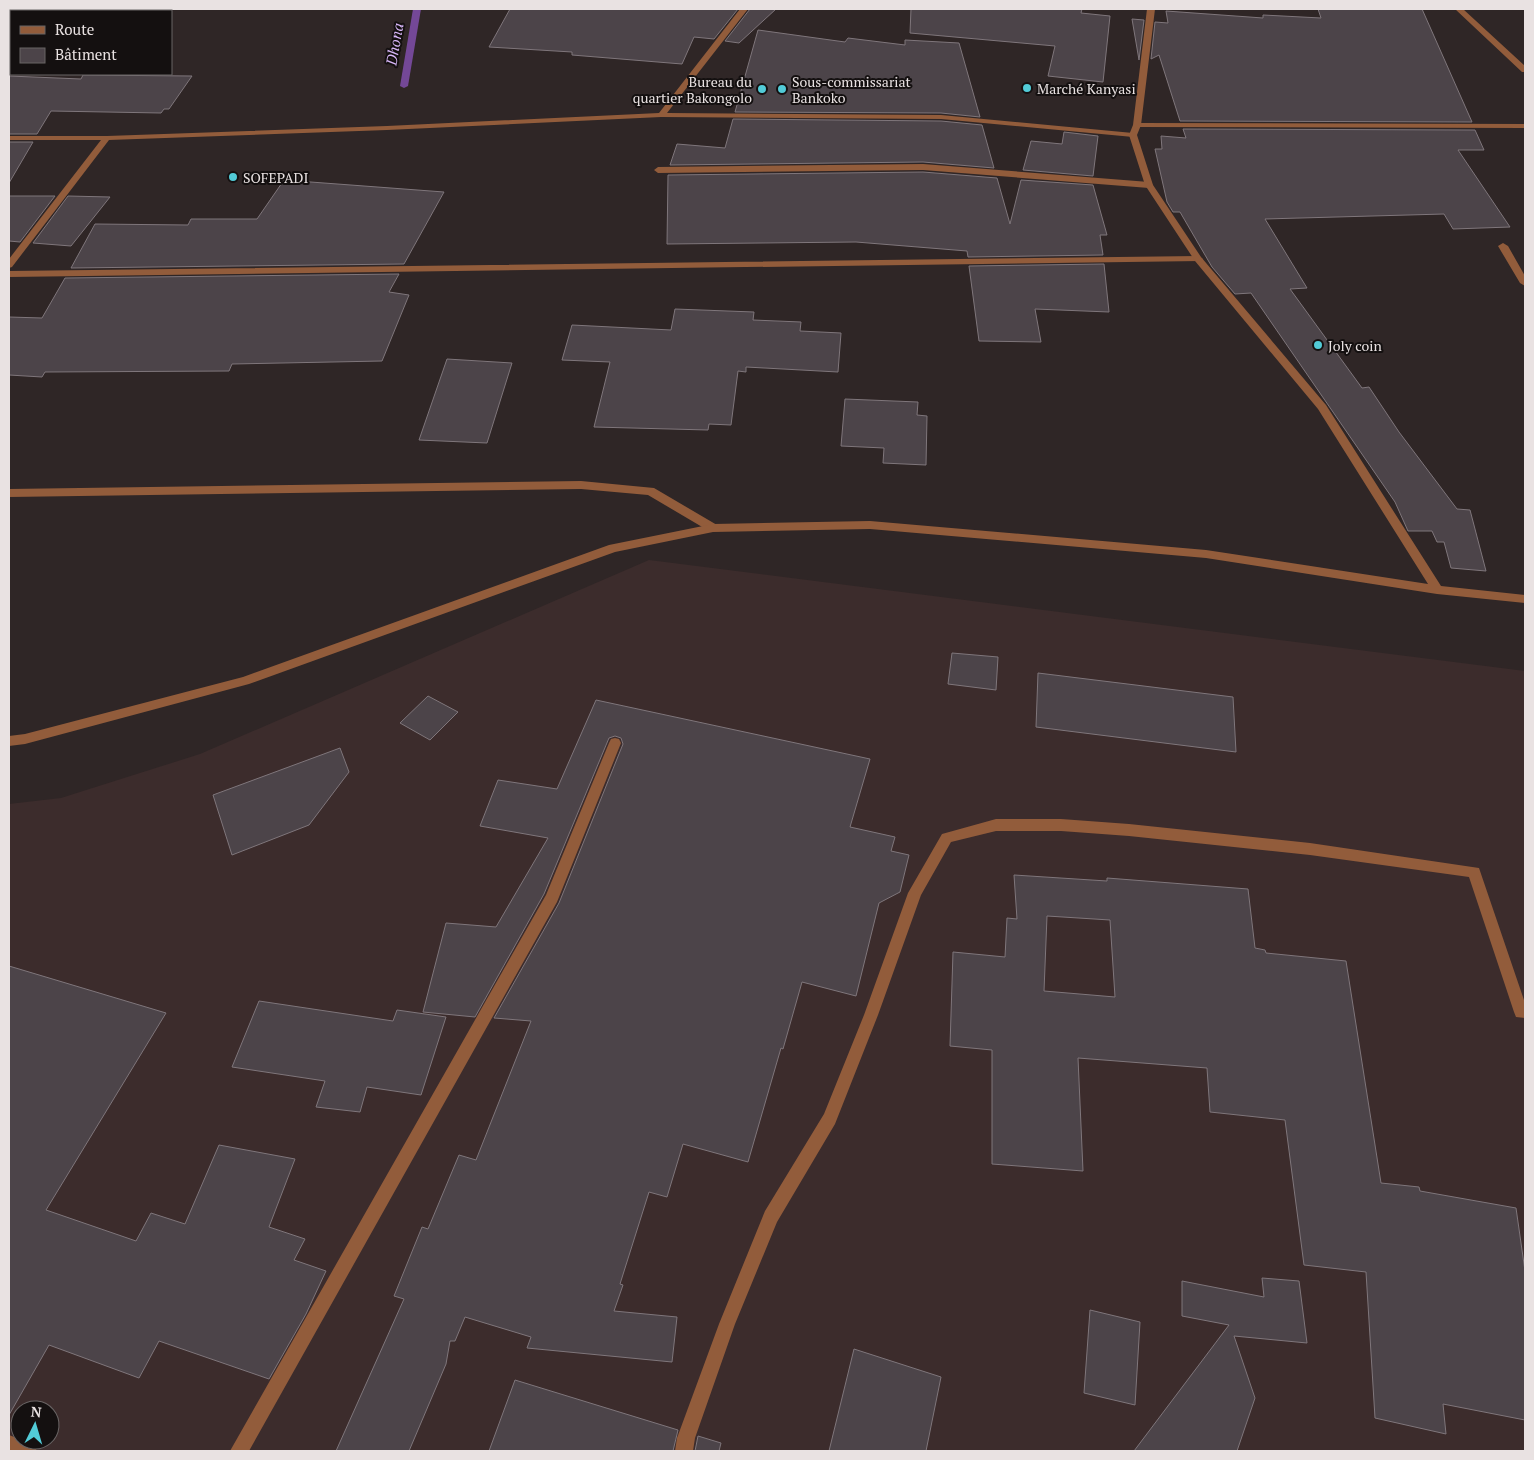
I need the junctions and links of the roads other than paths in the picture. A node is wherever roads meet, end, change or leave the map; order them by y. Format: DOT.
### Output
graph roads {
  1 [pos="744,9"];
  2 [pos="1151,9"];
  3 [pos="1460,9"];
  4 [pos="1525,70"];
  5 [pos="661,115"];
  6 [pos="1137,125"];
  7 [pos="1525,126"];
  8 [pos="1133,135"];
  9 [pos="9,138"];
  10 [pos="107,138"];
  11 [pos="658,170"];
  12 [pos="1149,186"];
  13 [pos="1503,246"];
  14 [pos="1198,259"];
  15 [pos="9,265"];
  16 [pos="9,274"];
  17 [pos="1525,283"];
  18 [pos="9,493"];
  19 [pos="713,528"];
  20 [pos="1437,590"];
  21 [pos="1525,599"];
  22 [pos="9,741"];
  23 [pos="615,743"];
  24 [pos="1525,1011"];
  25 [pos="9,1444"];
  26 [pos="28,1451"];
  27 [pos="238,1451"];
  28 [pos="684,1451"];
  1 -- 5 [label="street"];
  2 -- 6 [label="street"];
  3 -- 4 [label="street"];
  5 -- 8 [label="street"];
  5 -- 10 [label="street"];
  6 -- 7 [label="street"];
  6 -- 8 [label="street"];
  8 -- 12 [label="street"];
  9 -- 10 [label="street"];
  10 -- 15 [label="street"];
  11 -- 12 [label="street"];
  12 -- 14 [label="street"];
  13 -- 17 [label="street"];
  14 -- 16 [label="street"];
  14 -- 20 [label="street"];
  18 -- 19 [label="street"];
  19 -- 20 [label="street"];
  19 -- 22 [label="street"];
  20 -- 21 [label="street"];
  23 -- 27 [label="street"];
  24 -- 28 [label="street"];
  25 -- 26 [label="street"];
}
